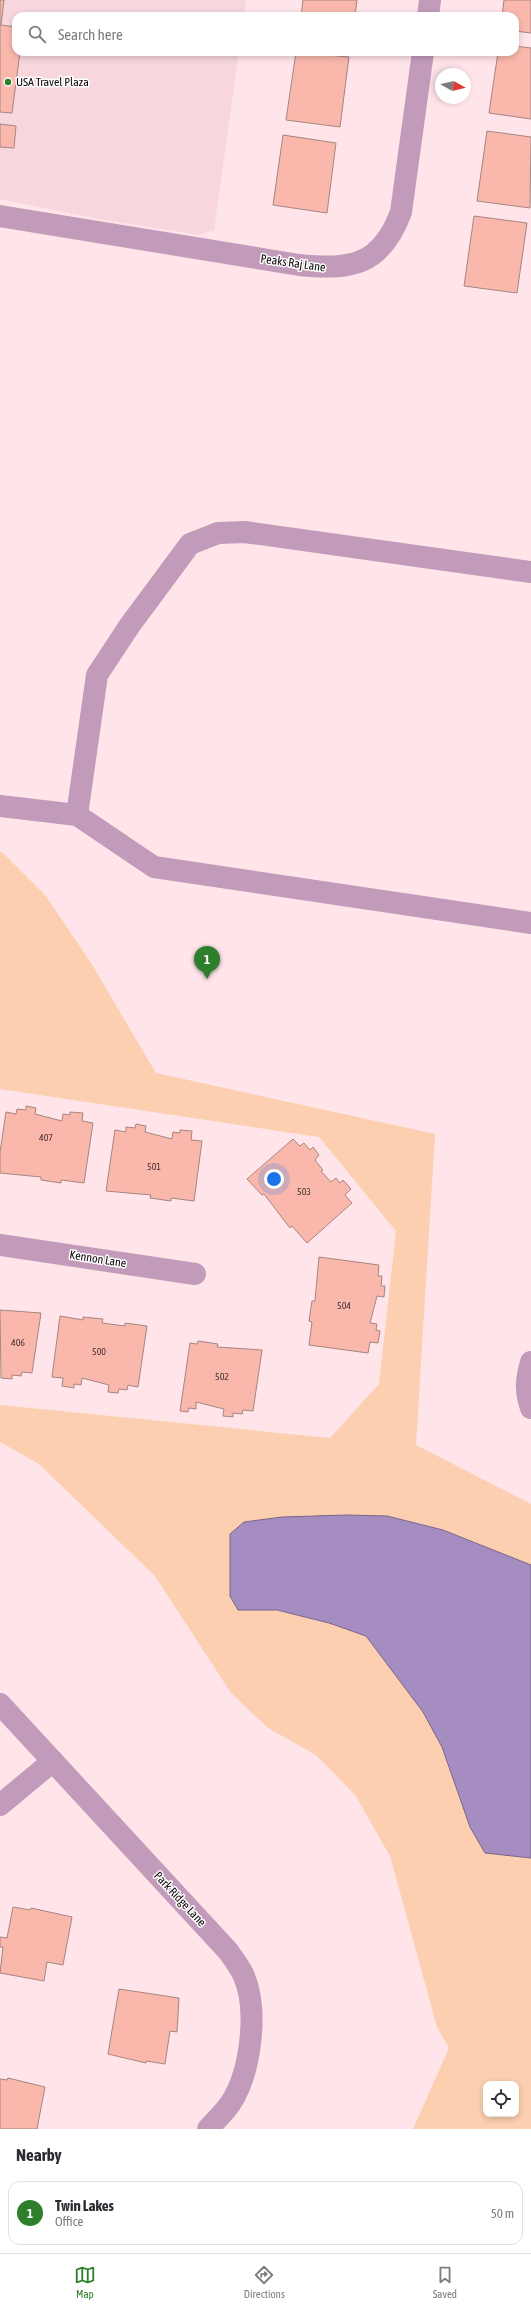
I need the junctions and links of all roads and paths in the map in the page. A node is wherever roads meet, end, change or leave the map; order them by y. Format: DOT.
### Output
graph roads {
  1 [pos="430,0"];
  2 [pos="428,12"];
  3 [pos="422,56"];
  4 [pos="0,216"];
  5 [pos="531,572"];
  6 [pos="0,806"];
  7 [pos="77,815"];
  8 [pos="531,923"];
  9 [pos="0,1244"];
  10 [pos="195,1274"];
  11 [pos="531,1362"];
  12 [pos="531,1408"];
  13 [pos="0,1704"];
  14 [pos="53,1761"];
  15 [pos="0,1805"];
  16 [pos="208,2129"];
  1 -- 2 [label="street"];
  3 -- 4 [label="street, Peaks Raj Lane"];
  5 -- 7 [label="street"];
  6 -- 7 [label="street"];
  7 -- 8 [label="street"];
  9 -- 10 [label="street, Kennon Lane"];
  11 -- 12 [label="street"];
  13 -- 14 [label="street, Park Ridge Lane"];
  14 -- 15 [label="street"];
  14 -- 16 [label="street, Park Ridge Lane"];
}
